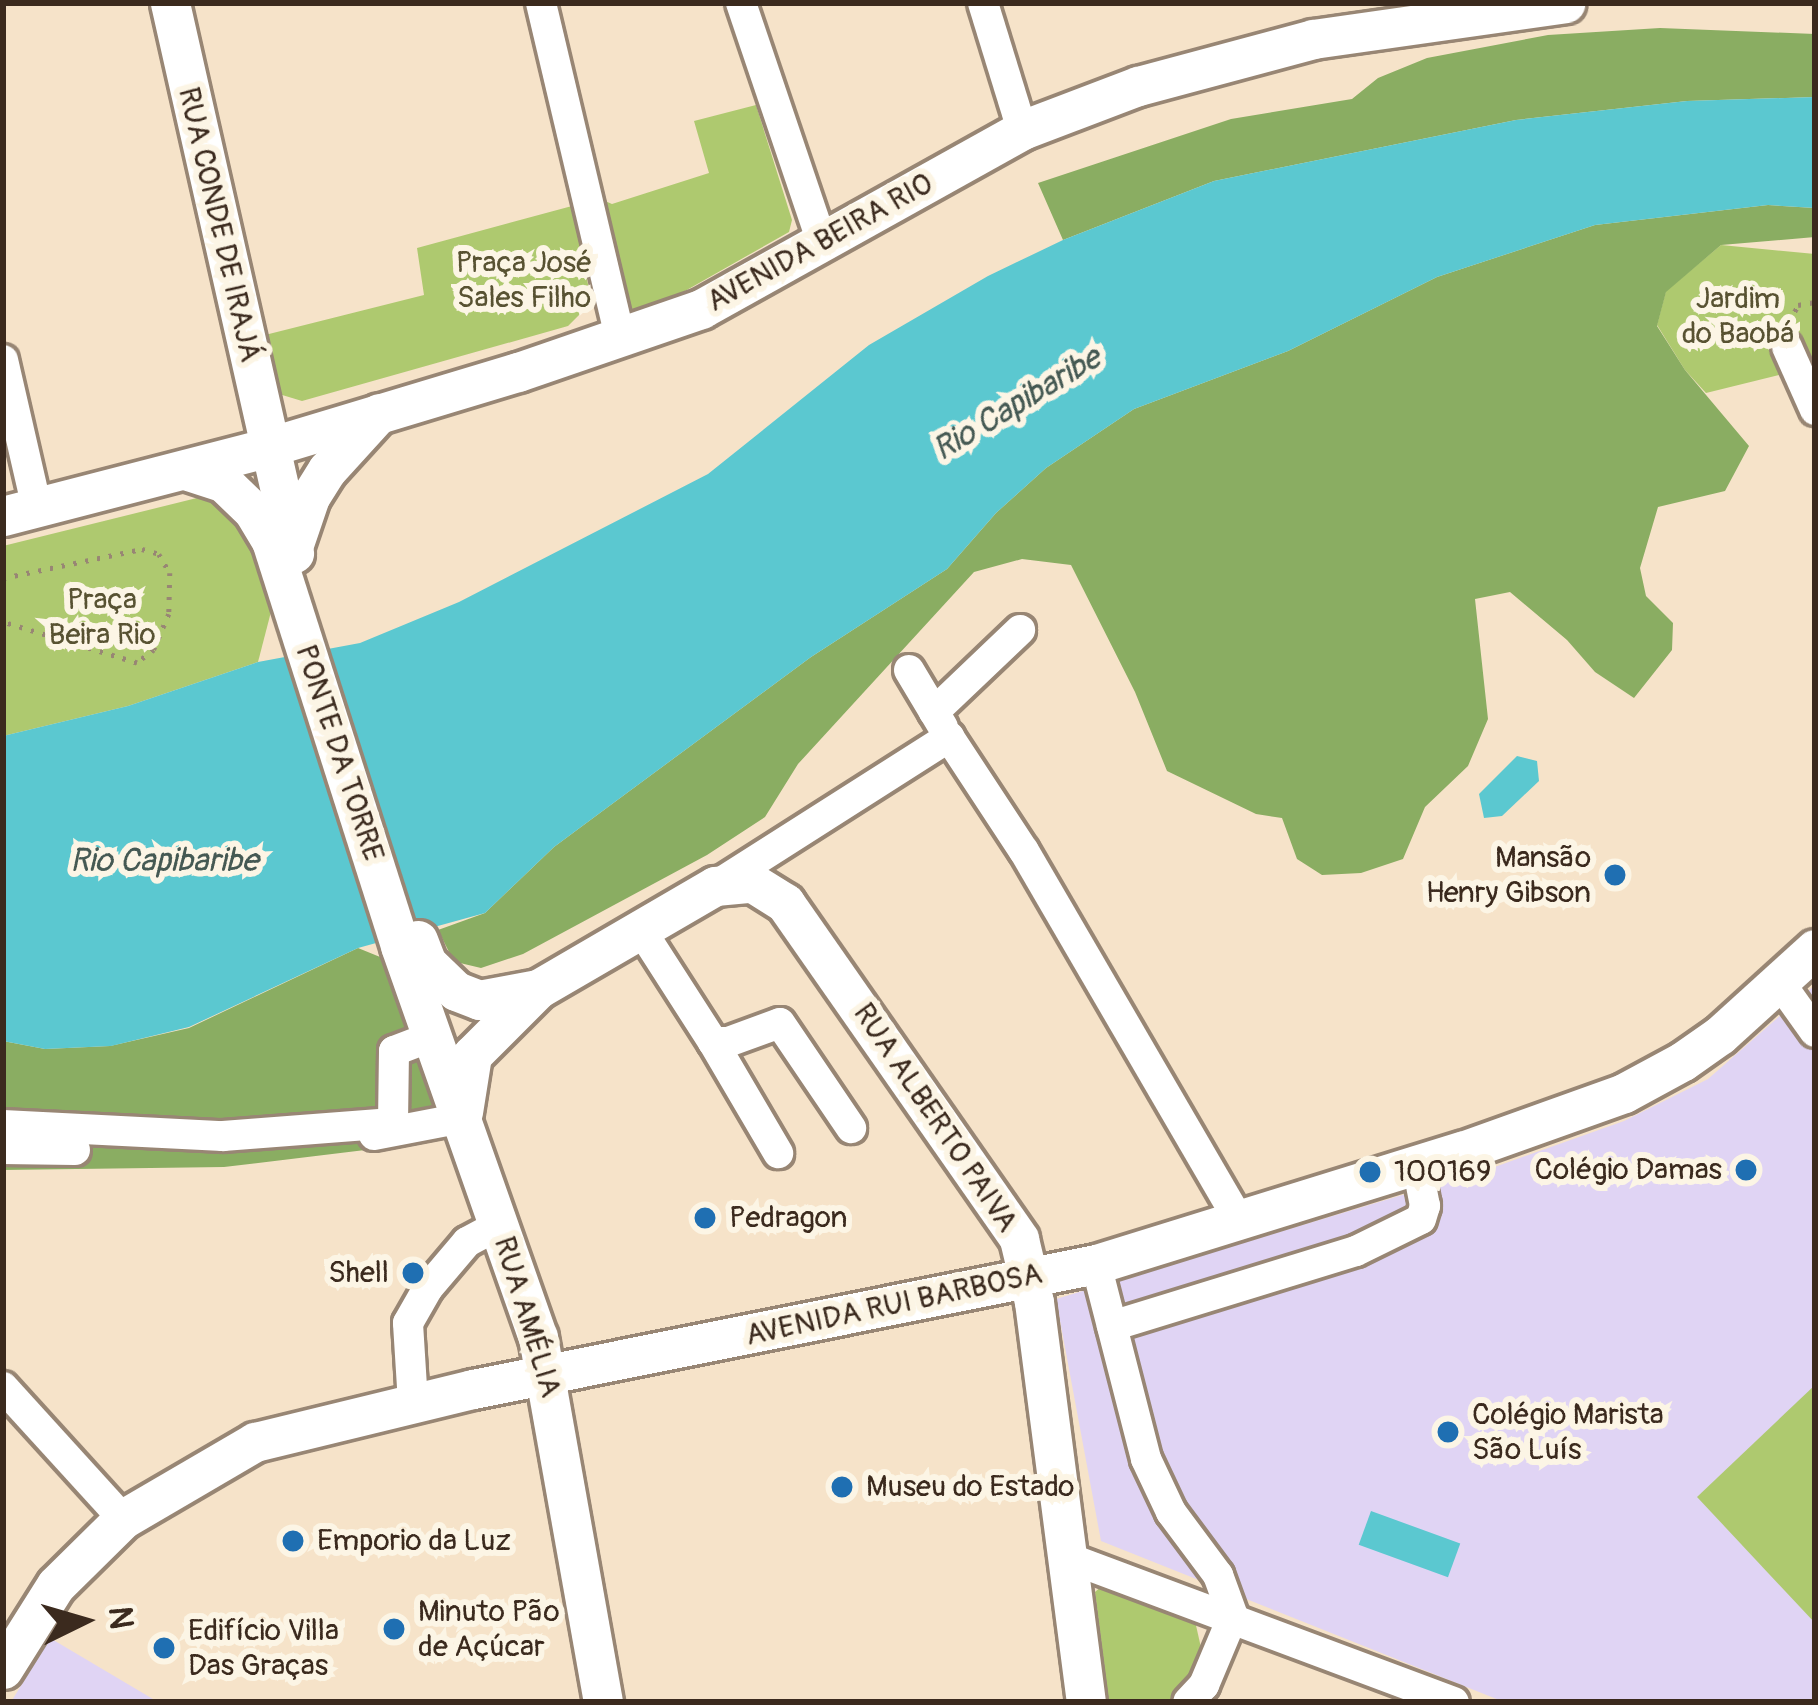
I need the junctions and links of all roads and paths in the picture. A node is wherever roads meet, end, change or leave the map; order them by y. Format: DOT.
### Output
graph roads {
  1 [pos="170,3"];
  2 [pos="541,3"];
  3 [pos="741,3"];
  4 [pos="983,3"];
  5 [pos="1565,3"];
  6 [pos="1022,130"];
  7 [pos="822,242"];
  8 [pos="620,338"];
  9 [pos="1787,346"];
  10 [pos="3,360"];
  11 [pos="252,371"];
  12 [pos="1815,410"];
  13 [pos="379,413"];
  14 [pos="268,447"];
  15 [pos="188,471"];
  16 [pos="20,512"];
  17 [pos="288,555"];
  18 [pos="3,578"];
  19 [pos="3,622"];
  20 [pos="1019,630"];
  21 [pos="908,670"];
  22 [pos="942,724"];
  23 [pos="715,886"];
  24 [pos="643,933"];
  25 [pos="409,944"];
  26 [pos="1815,950"];
  27 [pos="1780,983"];
  28 [pos="538,989"];
  29 [pos="1815,1033"];
  30 [pos="434,1036"];
  31 [pos="713,1042"];
  32 [pos="462,1118"];
  33 [pos="3,1125"];
  34 [pos="851,1128"];
  35 [pos="3,1150"];
  36 [pos="778,1153"];
  37 [pos="1417,1165"];
  38 [pos="1239,1221"];
  39 [pos="499,1225"];
  40 [pos="1096,1264"];
  41 [pos="1029,1276"];
  42 [pos="1112,1326"];
  43 [pos="548,1377"];
  44 [pos="3,1387"];
  45 [pos="413,1403"];
  46 [pos="123,1519"];
  47 [pos="1066,1557"];
  48 [pos="1233,1616"];
  49 [pos="3,1670"];
  50 [pos="1204,1696"];
  51 [pos="603,1702"];
  52 [pos="1086,1702"];
  53 [pos="1454,1702"];
  1 -- 11 [label="main road, RUA CONDE DE IRAJÁ"];
  2 -- 8 [label="street"];
  3 -- 7 [label="street"];
  4 -- 6 [label="street"];
  5 -- 6 [label="main road, AVENIDA BEIRA RIO"];
  6 -- 7 [label="main road, AVENIDA BEIRA RIO"];
  7 -- 8 [label="main road, AVENIDA BEIRA RIO"];
  8 -- 13 [label="main road, AVENIDA BEIRA RIO"];
  9 -- 12 [label="street"];
  10 -- 16 [label="street"];
  11 -- 13 [label="main road"];
  11 -- 14 [label="main road, RUA CONDE DE IRAJÁ"];
  11 -- 15 [label="main road"];
  13 -- 14 [label="main road, AVENIDA BEIRA RIO"];
  13 -- 17 [label="main road"];
  14 -- 15 [label="main road, AVENIDA BEIRA RIO"];
  14 -- 17 [label="main road"];
  15 -- 16 [label="main road, AVENIDA BEIRA RIO"];
  15 -- 17 [label="main road"];
  17 -- 25 [label="main road, PONTE DA TORRE"];
  18 -- 19 [label="path"];
  20 -- 22 [label="street"];
  21 -- 22 [label="street"];
  22 -- 23 [label="street"];
  22 -- 38 [label="street"];
  23 -- 24 [label="main road"];
  23 -- 41 [label="main road, RUA ALBERTO PAIVA"];
  24 -- 28 [label="main road"];
  24 -- 31 [label="street"];
  25 -- 28 [label="main road"];
  25 -- 30 [label="main road, RUA AMÉLIA"];
  26 -- 27 [label="main road, AVENIDA RUI BARBOSA"];
  27 -- 29 [label="street"];
  27 -- 37 [label="main road, AVENIDA RUI BARBOSA"];
  28 -- 32 [label="main road"];
  30 -- 32 [label="main road, RUA AMÉLIA"];
  30 -- 33 [label="street"];
  31 -- 34 [label="street"];
  31 -- 36 [label="street"];
  32 -- 35 [label="street"];
  32 -- 39 [label="main road, RUA AMÉLIA"];
  37 -- 38 [label="main road, AVENIDA RUI BARBOSA"];
  37 -- 42 [label="street"];
  38 -- 40 [label="main road, AVENIDA RUI BARBOSA"];
  39 -- 43 [label="main road, RUA AMÉLIA"];
  39 -- 45 [label="street"];
  40 -- 41 [label="main road, AVENIDA RUI BARBOSA"];
  40 -- 42 [label="street"];
  41 -- 43 [label="main road, AVENIDA RUI BARBOSA"];
  41 -- 47 [label="main road, RUA ALBERTO PAIVA"];
  42 -- 48 [label="street"];
  43 -- 45 [label="main road, AVENIDA RUI BARBOSA"];
  43 -- 51 [label="main road, RUA AMÉLIA"];
  44 -- 46 [label="street"];
  45 -- 46 [label="main road, AVENIDA RUI BARBOSA"];
  46 -- 49 [label="main road, AVENIDA RUI BARBOSA"];
  47 -- 48 [label="street"];
  47 -- 52 [label="main road, RUA ALBERTO PAIVA"];
  48 -- 50 [label="street"];
  48 -- 53 [label="street"];
}
